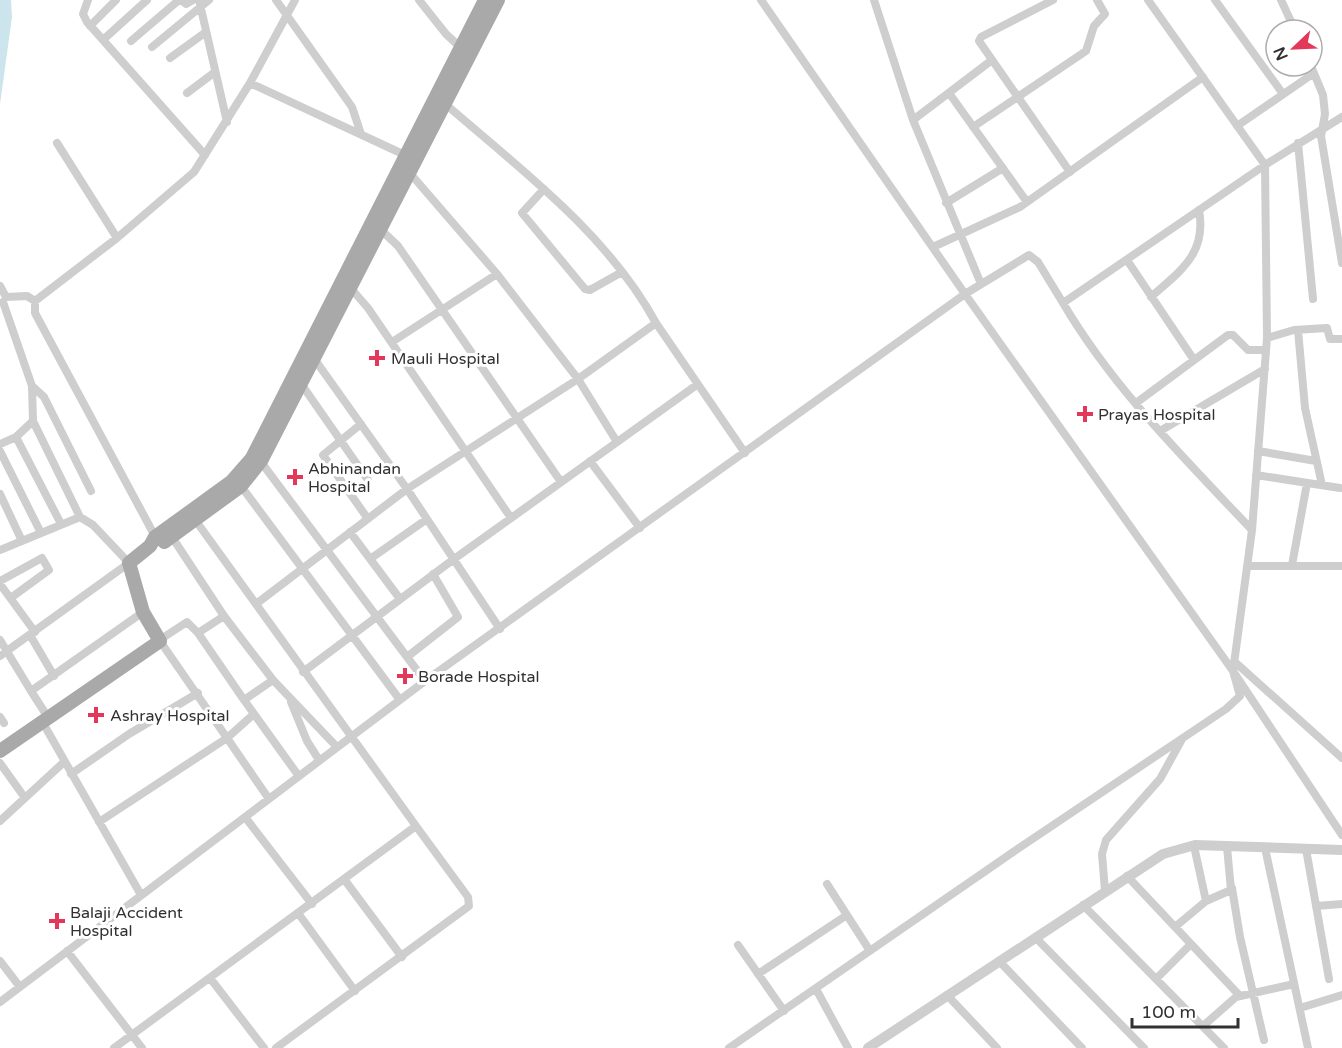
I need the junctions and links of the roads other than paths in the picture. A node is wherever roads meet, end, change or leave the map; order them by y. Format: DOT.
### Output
graph roads {
  1 [pos="88,0"];
  2 [pos="116,0"];
  3 [pos="147,0"];
  4 [pos="180,0"];
  5 [pos="193,0"];
  6 [pos="209,0"];
  7 [pos="276,0"];
  8 [pos="295,0"];
  9 [pos="419,0"];
  10 [pos="485,0"];
  11 [pos="498,0"];
  12 [pos="761,0"];
  13 [pos="874,0"];
  14 [pos="1053,0"];
  15 [pos="1097,0"];
  16 [pos="1148,0"];
  17 [pos="1215,0"];
  18 [pos="1281,0"];
  19 [pos="200,4"];
  20 [pos="287,12"];
  21 [pos="1289,18"];
  22 [pos="90,26"];
  23 [pos="206,32"];
  24 [pos="104,39"];
  25 [pos="131,41"];
  26 [pos="152,47"];
  27 [pos="465,51"];
  28 [pos="170,58"];
  29 [pos="992,60"];
  30 [pos="215,72"];
  31 [pos="1203,77"];
  32 [pos="1302,78"];
  33 [pos="1316,78"];
  34 [pos="250,83"];
  35 [pos="187,93"];
  36 [pos="949,93"];
  37 [pos="1282,94"];
  38 [pos="1017,98"];
  39 [pos="441,99"];
  40 [pos="1342,117"];
  41 [pos="913,120"];
  42 [pos="226,122"];
  43 [pos="1238,126"];
  44 [pos="973,127"];
  45 [pos="1323,127"];
  46 [pos="362,135"];
  47 [pos="57,143"];
  48 [pos="1298,143"];
  49 [pos="205,154"];
  50 [pos="405,155"];
  51 [pos="1265,165"];
  52 [pos="1003,168"];
  53 [pos="409,172"];
  54 [pos="1070,172"];
  55 [pos="544,189"];
  56 [pos="1027,202"];
  57 [pos="946,203"];
  58 [pos="1199,210"];
  59 [pos="375,225"];
  60 [pos="961,233"];
  61 [pos="117,238"];
  62 [pos="933,248"];
  63 [pos="1127,260"];
  64 [pos="1342,263"];
  65 [pos="622,272"];
  66 [pos="497,274"];
  67 [pos="346,283"];
  68 [pos="981,284"];
  69 [pos="0,286"];
  70 [pos="965,294"];
  71 [pos="1151,297"];
  72 [pos="1313,298"];
  73 [pos="4,301"];
  74 [pos="35,301"];
  75 [pos="1063,303"];
  76 [pos="442,310"];
  77 [pos="656,323"];
  78 [pos="1299,330"];
  79 [pos="1267,338"];
  80 [pos="1342,339"];
  81 [pos="392,342"];
  82 [pos="1266,350"];
  83 [pos="311,356"];
  84 [pos="1194,360"];
  85 [pos="1265,369"];
  86 [pos="578,379"];
  87 [pos="698,384"];
  88 [pos="302,385"];
  89 [pos="32,386"];
  90 [pos="1136,403"];
  91 [pos="517,418"];
  92 [pos="33,421"];
  93 [pos="360,424"];
  94 [pos="1160,431"];
  95 [pos="16,437"];
  96 [pos="340,439"];
  97 [pos="617,442"];
  98 [pos="0,444"];
  99 [pos="0,451"];
  100 [pos="466,451"];
  101 [pos="1258,451"];
  102 [pos="745,453"];
  103 [pos="258,458"];
  104 [pos="590,461"];
  105 [pos="1317,461"];
  106 [pos="1256,475"];
  107 [pos="368,480"];
  108 [pos="561,482"];
  109 [pos="1307,483"];
  110 [pos="1322,485"];
  111 [pos="242,486"];
  112 [pos="1340,488"];
  113 [pos="407,489"];
  114 [pos="91,491"];
  115 [pos="1,500"];
  116 [pos="80,517"];
  117 [pos="511,518"];
  118 [pos="368,519"];
  119 [pos="427,519"];
  120 [pos="196,520"];
  121 [pos="61,524"];
  122 [pos="640,528"];
  123 [pos="1252,530"];
  124 [pos="350,532"];
  125 [pos="42,533"];
  126 [pos="22,541"];
  127 [pos="159,541"];
  128 [pos="327,549"];
  129 [pos="0,550"];
  130 [pos="370,559"];
  131 [pos="454,559"];
  132 [pos="129,563"];
  133 [pos="1292,565"];
  134 [pos="1248,566"];
  135 [pos="1342,566"];
  136 [pos="303,568"];
  137 [pos="433,574"];
  138 [pos="0,582"];
  139 [pos="12,597"];
  140 [pos="400,599"];
  141 [pos="256,604"];
  142 [pos="143,612"];
  143 [pos="224,616"];
  144 [pos="377,617"];
  145 [pos="500,629"];
  146 [pos="33,633"];
  147 [pos="198,633"];
  148 [pos="354,634"];
  149 [pos="0,640"];
  150 [pos="160,640"];
  151 [pos="3,654"];
  152 [pos="407,657"];
  153 [pos="1235,667"];
  154 [pos="303,672"];
  155 [pos="54,676"];
  156 [pos="273,680"];
  157 [pos="424,681"];
  158 [pos="31,691"];
  159 [pos="198,693"];
  160 [pos="290,698"];
  161 [pos="400,699"];
  162 [pos="244,700"];
  163 [pos="254,714"];
  164 [pos="46,721"];
  165 [pos="351,737"];
  166 [pos="227,738"];
  167 [pos="1182,739"];
  168 [pos="336,746"];
  169 [pos="0,751"];
  170 [pos="1342,758"];
  171 [pos="319,760"];
  172 [pos="0,762"];
  173 [pos="64,762"];
  174 [pos="71,774"];
  175 [pos="298,775"];
  176 [pos="25,798"];
  177 [pos="268,799"];
  178 [pos="245,817"];
  179 [pos="0,821"];
  180 [pos="99,822"];
  181 [pos="416,826"];
  182 [pos="1342,835"];
  183 [pos="1194,846"];
  184 [pos="1227,847"];
  185 [pos="1265,848"];
  186 [pos="1306,849"];
  187 [pos="1342,850"];
  188 [pos="1127,876"];
  189 [pos="344,879"];
  190 [pos="827,884"];
  191 [pos="1232,888"];
  192 [pos="1105,891"];
  193 [pos="141,895"];
  194 [pos="1206,902"];
  195 [pos="1342,903"];
  196 [pos="312,904"];
  197 [pos="1083,905"];
  198 [pos="1316,906"];
  199 [pos="298,913"];
  200 [pos="847,915"];
  201 [pos="1175,927"];
  202 [pos="1035,937"];
  203 [pos="1191,944"];
  204 [pos="738,945"];
  205 [pos="67,951"];
  206 [pos="870,951"];
  207 [pos="402,957"];
  208 [pos="0,961"];
  209 [pos="999,961"];
  210 [pos="759,974"];
  211 [pos="210,978"];
  212 [pos="1156,979"];
  213 [pos="1329,979"];
  214 [pos="1294,984"];
  215 [pos="20,987"];
  216 [pos="816,989"];
  217 [pos="355,991"];
  218 [pos="1253,993"];
  219 [pos="947,995"];
  220 [pos="1342,995"];
  221 [pos="1240,996"];
  222 [pos="0,1002"];
  223 [pos="1300,1008"];
  224 [pos="784,1011"];
  225 [pos="1203,1026"];
  226 [pos="131,1035"];
  227 [pos="1264,1040"];
  228 [pos="994,1047"];
  229 [pos="114,1048"];
  230 [pos="142,1048"];
  231 [pos="264,1048"];
  232 [pos="276,1048"];
  233 [pos="729,1048"];
  234 [pos="848,1048"];
  235 [pos="868,1048"];
  236 [pos="1082,1048"];
  237 [pos="1144,1048"];
  238 [pos="1224,1048"];
  239 [pos="1308,1048"];
  1 -- 22 [label="street"];
  2 -- 22 [label="street"];
  3 -- 24 [label="street"];
  4 -- 5 [label="street"];
  4 -- 25 [label="street"];
  6 -- 19 [label="street"];
  7 -- 20 [label="street"];
  8 -- 20 [label="street"];
  9 -- 27 [label="street"];
  10 -- 27 [label="main road"];
  11 -- 27 [label="main road"];
  12 -- 62 [label="street"];
  13 -- 41 [label="street"];
  14 -- 29 [label="street"];
  15 -- 38 [label="street"];
  16 -- 31 [label="street"];
  17 -- 37 [label="street"];
  18 -- 21 [label="street"];
  19 -- 23 [label="street"];
  19 -- 26 [label="street"];
  20 -- 34 [label="street"];
  20 -- 46 [label="street"];
  22 -- 24 [label="street"];
  23 -- 28 [label="street"];
  23 -- 30 [label="street"];
  24 -- 49 [label="street"];
  27 -- 39 [label="main road"];
  29 -- 36 [label="street"];
  29 -- 38 [label="street"];
  30 -- 35 [label="street"];
  30 -- 42 [label="street"];
  31 -- 43 [label="street"];
  31 -- 54 [label="street"];
  32 -- 37 [label="street"];
  33 -- 45 [label="street"];
  34 -- 42 [label="street"];
  34 -- 46 [label="street"];
  36 -- 41 [label="street"];
  36 -- 44 [label="street"];
  37 -- 43 [label="street"];
  38 -- 44 [label="street"];
  38 -- 54 [label="street"];
  39 -- 50 [label="main road"];
  39 -- 53 [label="main road"];
  39 -- 55 [label="street"];
  40 -- 45 [label="street"];
  41 -- 57 [label="street"];
  42 -- 49 [label="street"];
  43 -- 51 [label="street"];
  44 -- 52 [label="street"];
  45 -- 48 [label="street"];
  45 -- 64 [label="street"];
  46 -- 50 [label="street"];
  47 -- 61 [label="street"];
  48 -- 51 [label="street"];
  48 -- 72 [label="street"];
  49 -- 61 [label="street"];
  50 -- 59 [label="main road"];
  51 -- 58 [label="street"];
  51 -- 79 [label="street"];
  52 -- 56 [label="street"];
  52 -- 57 [label="street"];
  53 -- 59 [label="main road"];
  53 -- 66 [label="street"];
  54 -- 56 [label="street"];
  55 -- 65 [label="street"];
  55 -- 65 [label="street"];
  56 -- 60 [label="street"];
  57 -- 60 [label="street"];
  58 -- 63 [label="street"];
  58 -- 71 [label="street"];
  59 -- 67 [label="main road"];
  59 -- 76 [label="street"];
  60 -- 62 [label="street"];
  60 -- 68 [label="street"];
  61 -- 74 [label="street"];
  62 -- 70 [label="street"];
  63 -- 71 [label="street"];
  63 -- 75 [label="street"];
  65 -- 77 [label="street"];
  66 -- 76 [label="street"];
  66 -- 86 [label="street"];
  67 -- 81 [label="street"];
  67 -- 83 [label="main road"];
  68 -- 70 [label="street"];
  68 -- 75 [label="street"];
  69 -- 73 [label="street"];
  70 -- 102 [label="street"];
  70 -- 153 [label="street"];
  71 -- 84 [label="street"];
  73 -- 74 [label="street"];
  73 -- 89 [label="street"];
  74 -- 127 [label="street"];
  75 -- 90 [label="street"];
  76 -- 81 [label="street"];
  76 -- 91 [label="street"];
  77 -- 86 [label="street"];
  77 -- 87 [label="street"];
  78 -- 79 [label="street"];
  78 -- 80 [label="street"];
  78 -- 105 [label="street"];
  79 -- 82 [label="street"];
  81 -- 100 [label="street"];
  82 -- 84 [label="street"];
  82 -- 85 [label="street"];
  83 -- 88 [label="main road"];
  83 -- 93 [label="street"];
  83 -- 103 [label="main road"];
  84 -- 90 [label="street"];
  85 -- 94 [label="street"];
  85 -- 101 [label="street"];
  86 -- 91 [label="street"];
  86 -- 97 [label="street"];
  87 -- 97 [label="street"];
  87 -- 102 [label="street"];
  88 -- 96 [label="street"];
  88 -- 103 [label="main road"];
  89 -- 92 [label="street"];
  89 -- 114 [label="street"];
  90 -- 94 [label="street"];
  91 -- 100 [label="street"];
  91 -- 108 [label="street"];
  92 -- 95 [label="street"];
  92 -- 116 [label="street"];
  93 -- 96 [label="street"];
  93 -- 113 [label="street"];
  94 -- 123 [label="street"];
  95 -- 98 [label="street"];
  95 -- 121 [label="street"];
  96 -- 107 [label="street"];
  96 -- 118 [label="street"];
  97 -- 104 [label="street"];
  99 -- 125 [label="street"];
  100 -- 113 [label="street"];
  100 -- 117 [label="street"];
  101 -- 105 [label="street"];
  101 -- 106 [label="street"];
  102 -- 122 [label="street"];
  103 -- 111 [label="main road"];
  103 -- 127 [label="main road"];
  103 -- 128 [label="street"];
  104 -- 108 [label="street"];
  104 -- 122 [label="street"];
  105 -- 110 [label="street"];
  106 -- 109 [label="street"];
  106 -- 123 [label="street"];
  108 -- 117 [label="street"];
  109 -- 110 [label="street"];
  109 -- 133 [label="street"];
  110 -- 112 [label="street"];
  111 -- 120 [label="main road"];
  111 -- 136 [label="street"];
  113 -- 118 [label="street"];
  113 -- 119 [label="street"];
  115 -- 126 [label="street"];
  116 -- 121 [label="street"];
  116 -- 132 [label="street"];
  117 -- 131 [label="street"];
  118 -- 124 [label="street"];
  119 -- 130 [label="street"];
  119 -- 131 [label="street"];
  120 -- 127 [label="main road"];
  120 -- 141 [label="street"];
  121 -- 125 [label="street"];
  122 -- 145 [label="street"];
  123 -- 134 [label="street"];
  124 -- 128 [label="street"];
  124 -- 130 [label="street"];
  125 -- 126 [label="street"];
  126 -- 129 [label="street"];
  127 -- 132 [label="main road"];
  127 -- 143 [label="street"];
  128 -- 136 [label="street"];
  128 -- 144 [label="street"];
  130 -- 140 [label="street"];
  131 -- 137 [label="street"];
  131 -- 145 [label="street"];
  132 -- 142 [label="main road"];
  132 -- 146 [label="street"];
  133 -- 134 [label="street"];
  133 -- 135 [label="street"];
  134 -- 153 [label="street"];
  136 -- 141 [label="street"];
  136 -- 148 [label="street"];
  137 -- 140 [label="street"];
  137 -- 152 [label="street"];
  138 -- 139 [label="street"];
  138 -- 139 [label="street"];
  139 -- 146 [label="street"];
  140 -- 144 [label="street"];
  141 -- 154 [label="street"];
  142 -- 150 [label="main road"];
  142 -- 155 [label="street"];
  143 -- 147 [label="street"];
  143 -- 156 [label="street"];
  144 -- 148 [label="street"];
  144 -- 152 [label="street"];
  145 -- 157 [label="street"];
  146 -- 151 [label="street"];
  146 -- 155 [label="street"];
  147 -- 150 [label="street"];
  147 -- 162 [label="street"];
  148 -- 154 [label="street"];
  148 -- 161 [label="street"];
  149 -- 151 [label="street"];
  150 -- 159 [label="street"];
  150 -- 164 [label="main road"];
  151 -- 158 [label="street"];
  152 -- 157 [label="street"];
  153 -- 167 [label="street"];
  153 -- 170 [label="street"];
  153 -- 182 [label="street"];
  154 -- 165 [label="street"];
  155 -- 158 [label="street"];
  156 -- 160 [label="street"];
  156 -- 162 [label="street"];
  157 -- 161 [label="street"];
  158 -- 164 [label="street"];
  159 -- 166 [label="street"];
  159 -- 174 [label="street"];
  160 -- 168 [label="street"];
  160 -- 171 [label="street"];
  161 -- 165 [label="street"];
  162 -- 163 [label="street"];
  163 -- 166 [label="street"];
  163 -- 175 [label="street"];
  164 -- 169 [label="main road"];
  164 -- 173 [label="street"];
  165 -- 168 [label="street"];
  165 -- 181 [label="street"];
  166 -- 177 [label="street"];
  166 -- 180 [label="street"];
  167 -- 192 [label="street"];
  167 -- 206 [label="street"];
  168 -- 171 [label="street"];
  171 -- 175 [label="street"];
  172 -- 176 [label="street"];
  173 -- 174 [label="street"];
  173 -- 176 [label="street"];
  174 -- 180 [label="street"];
  175 -- 177 [label="street"];
  176 -- 179 [label="street"];
  177 -- 178 [label="street"];
  178 -- 193 [label="street"];
  178 -- 196 [label="street"];
  180 -- 193 [label="street"];
  181 -- 189 [label="street"];
  181 -- 207 [label="street"];
  183 -- 184 [label="street"];
  183 -- 188 [label="street"];
  183 -- 194 [label="street"];
  184 -- 185 [label="street"];
  184 -- 191 [label="street"];
  185 -- 186 [label="street"];
  185 -- 214 [label="street"];
  186 -- 187 [label="street"];
  186 -- 198 [label="street"];
  188 -- 192 [label="street"];
  188 -- 201 [label="street"];
  189 -- 196 [label="street"];
  189 -- 207 [label="street"];
  190 -- 200 [label="street"];
  191 -- 194 [label="street"];
  191 -- 218 [label="street"];
  192 -- 197 [label="street"];
  193 -- 205 [label="street"];
  194 -- 201 [label="street"];
  195 -- 198 [label="street"];
  196 -- 199 [label="street"];
  197 -- 202 [label="street"];
  197 -- 212 [label="street"];
  198 -- 213 [label="street"];
  199 -- 211 [label="street"];
  199 -- 217 [label="street"];
  200 -- 206 [label="street"];
  200 -- 210 [label="street"];
  201 -- 203 [label="street"];
  202 -- 209 [label="street"];
  202 -- 237 [label="street"];
  203 -- 212 [label="street"];
  203 -- 221 [label="street"];
  204 -- 210 [label="street"];
  205 -- 215 [label="street"];
  205 -- 226 [label="street"];
  206 -- 216 [label="street"];
  207 -- 217 [label="street"];
  208 -- 215 [label="street"];
  209 -- 219 [label="street"];
  209 -- 236 [label="street"];
  210 -- 224 [label="street"];
  211 -- 226 [label="street"];
  211 -- 231 [label="street"];
  212 -- 225 [label="street"];
  214 -- 218 [label="street"];
  214 -- 223 [label="street"];
  215 -- 222 [label="street"];
  216 -- 224 [label="street"];
  216 -- 234 [label="street"];
  217 -- 232 [label="street"];
  218 -- 221 [label="street"];
  218 -- 227 [label="street"];
  219 -- 228 [label="street"];
  219 -- 235 [label="street"];
  220 -- 223 [label="street"];
  221 -- 225 [label="street"];
  223 -- 239 [label="street"];
  224 -- 233 [label="street"];
  225 -- 238 [label="street"];
  226 -- 229 [label="street"];
  226 -- 230 [label="street"];
}
